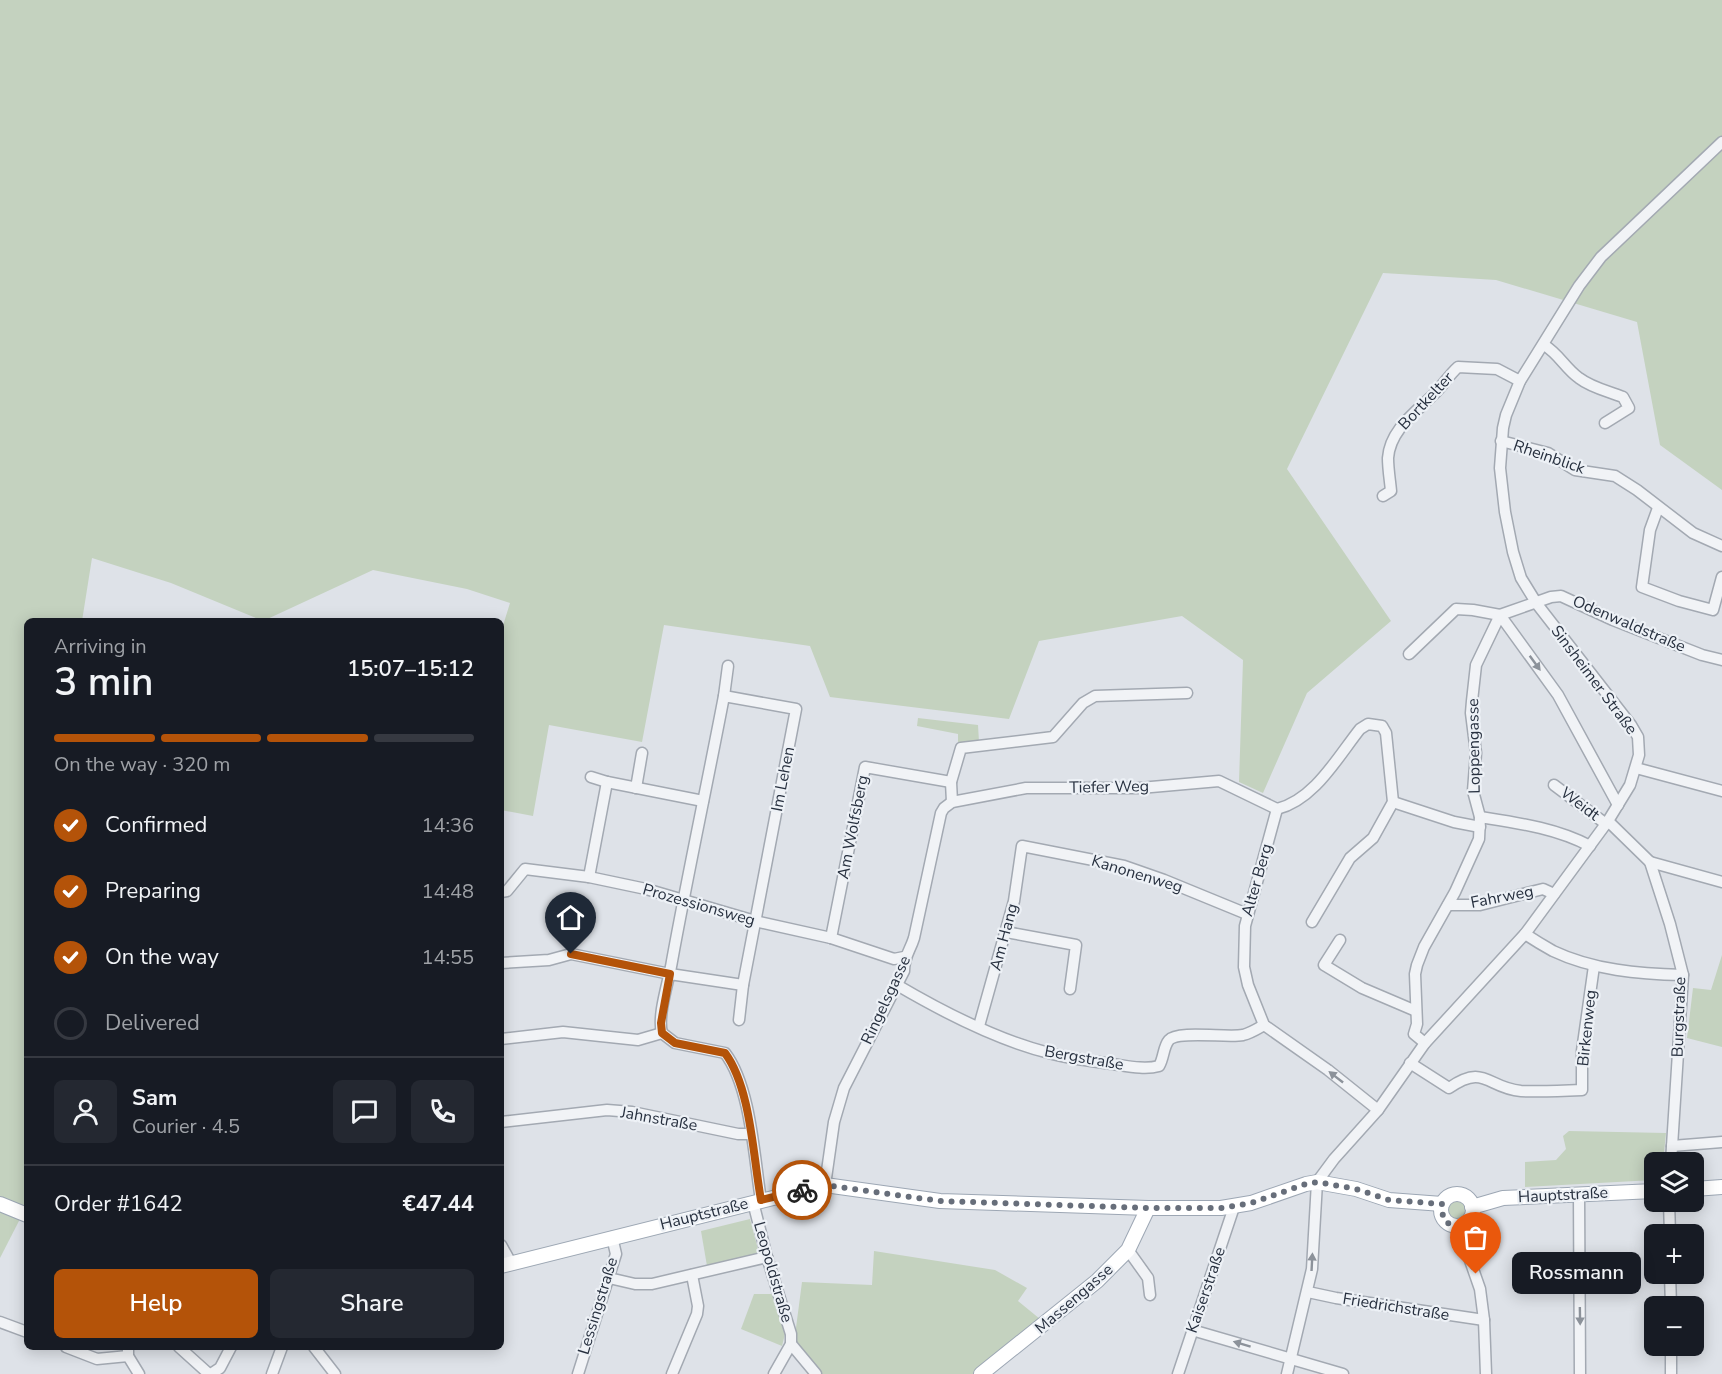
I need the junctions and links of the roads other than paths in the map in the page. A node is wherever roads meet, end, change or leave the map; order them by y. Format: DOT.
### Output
graph roads {
  1 [pos="1722,142"];
  2 [pos="1544,345"];
  3 [pos="1520,381"];
  4 [pos="1605,423"];
  5 [pos="1501,441"];
  6 [pos="1383,496"];
  7 [pos="1658,508"];
  8 [pos="1722,546"];
  9 [pos="1722,577"];
  10 [pos="1537,604"];
  11 [pos="1500,615"];
  12 [pos="1408,654"];
  13 [pos="1722,660"];
  14 [pos="728,666"];
  15 [pos="1187,693"];
  16 [pos="724,696"];
  17 [pos="642,753"];
  18 [pos="1636,768"];
  19 [pos="591,777"];
  20 [pos="607,782"];
  21 [pos="951,782"];
  22 [pos="1554,785"];
  23 [pos="636,788"];
  24 [pos="1722,790"];
  25 [pos="703,801"];
  26 [pos="952,802"];
  27 [pos="1393,802"];
  28 [pos="1618,805"];
  29 [pos="1276,809"];
  30 [pos="1480,822"];
  31 [pos="1607,822"];
  32 [pos="1022,846"];
  33 [pos="1590,846"];
  34 [pos="1650,862"];
  35 [pos="589,877"];
  36 [pos="1722,882"];
  37 [pos="504,892"];
  38 [pos="1554,894"];
  39 [pos="683,901"];
  40 [pos="1448,905"];
  41 [pos="1247,914"];
  42 [pos="755,921"];
  43 [pos="1312,922"];
  44 [pos="1006,932"];
  45 [pos="1525,934"];
  46 [pos="831,938"];
  47 [pos="1340,940"];
  48 [pos="904,957"];
  49 [pos="504,963"];
  50 [pos="1594,966"];
  51 [pos="670,974"];
  52 [pos="1683,975"];
  53 [pos="743,985"];
  54 [pos="897,985"];
  55 [pos="1070,989"];
  56 [pos="1416,1011"];
  57 [pos="739,1020"];
  58 [pos="1264,1025"];
  59 [pos="979,1026"];
  60 [pos="662,1033"];
  61 [pos="504,1039"];
  62 [pos="1425,1043"];
  63 [pos="1410,1063"];
  64 [pos="1378,1110"];
  65 [pos="504,1122"];
  66 [pos="751,1134"];
  67 [pos="1722,1142"];
  68 [pos="1672,1146"];
  69 [pos="1672,1152"];
  70 [pos="1317,1182"];
  71 [pos="825,1185"];
  72 [pos="1722,1187"];
  73 [pos="1704,1188"];
  74 [pos="1644,1191"];
  75 [pos="1579,1194"];
  76 [pos="757,1201"];
  77 [pos="0,1204"];
  78 [pos="1442,1204"];
  79 [pos="1234,1207"];
  80 [pos="1472,1207"];
  81 [pos="1148,1208"];
  82 [pos="24,1214"];
  83 [pos="1458,1226"];
  84 [pos="612,1237"];
  85 [pos="1128,1250"];
  86 [pos="766,1257"];
  87 [pos="506,1265"];
  88 [pos="692,1275"];
  89 [pos="609,1278"];
  90 [pos="1308,1292"];
  91 [pos="1150,1295"];
  92 [pos="1484,1320"];
  93 [pos="0,1322"];
  94 [pos="1192,1330"];
  95 [pos="24,1331"];
  96 [pos="791,1344"];
  97 [pos="74,1350"];
  98 [pos="182,1350"];
  99 [pos="229,1350"];
  100 [pos="281,1350"];
  101 [pos="316,1350"];
  102 [pos="128,1351"];
  103 [pos="1671,1356"];
  104 [pos="1291,1360"];
  105 [pos="139,1374"];
  106 [pos="210,1374"];
  107 [pos="272,1374"];
  108 [pos="335,1374"];
  109 [pos="578,1374"];
  110 [pos="672,1374"];
  111 [pos="774,1374"];
  112 [pos="816,1374"];
  113 [pos="981,1374"];
  114 [pos="1178,1374"];
  115 [pos="1287,1374"];
  116 [pos="1343,1374"];
  117 [pos="1486,1374"];
  118 [pos="1580,1374"];
  119 [pos="1671,1374"];
  1 -- 2 [label="street, Sinsheimer Straße"];
  2 -- 3 [label="street, Sinsheimer Straße"];
  2 -- 4 [label="street"];
  3 -- 5 [label="street, Sinsheimer Straße"];
  3 -- 6 [label="street, Bortkelter"];
  5 -- 7 [label="street, Rheinblick"];
  5 -- 10 [label="street, Sinsheimer Straße"];
  7 -- 8 [label="street, Rheinblick"];
  7 -- 9 [label="street"];
  10 -- 11 [label="street"];
  10 -- 13 [label="street, Odenwaldstraße"];
  10 -- 18 [label="street, Sinsheimer Straße"];
  11 -- 12 [label="street"];
  11 -- 28 [label="street, one-way"];
  11 -- 30 [label="street, Loppengasse"];
  14 -- 16 [label="street"];
  15 -- 21 [label="street"];
  16 -- 25 [label="street"];
  16 -- 42 [label="street, Im Lehen"];
  17 -- 23 [label="street"];
  18 -- 24 [label="street"];
  18 -- 28 [label="street, Sinsheimer Straße"];
  19 -- 20 [label="street"];
  20 -- 23 [label="street"];
  20 -- 35 [label="street"];
  21 -- 26 [label="street"];
  21 -- 46 [label="street, Am Wolfsberg"];
  22 -- 31 [label="street, Weidt"];
  23 -- 25 [label="street"];
  25 -- 39 [label="street"];
  26 -- 29 [label="street, Tiefer Weg"];
  26 -- 48 [label="street, Ringelsgasse"];
  27 -- 29 [label="street"];
  27 -- 30 [label="street"];
  27 -- 43 [label="street"];
  28 -- 31 [label="street, Sinsheimer Straße"];
  29 -- 41 [label="street, Alter Berg"];
  30 -- 33 [label="street"];
  30 -- 40 [label="street, Loppengasse"];
  31 -- 33 [label="street, Sinsheimer Straße"];
  31 -- 34 [label="street, Burgstraße"];
  32 -- 41 [label="street, Kanonenweg"];
  32 -- 44 [label="street, Am Hang"];
  33 -- 38 [label="street, Sinsheimer Straße"];
  34 -- 36 [label="street"];
  34 -- 52 [label="street, Burgstraße"];
  35 -- 37 [label="street, Prozessionsweg"];
  35 -- 39 [label="street, Prozessionsweg"];
  38 -- 40 [label="street, Fahrweg"];
  38 -- 45 [label="street, Sinsheimer Straße"];
  39 -- 42 [label="street, Prozessionsweg"];
  39 -- 51 [label="street"];
  40 -- 56 [label="street, Loppengasse"];
  41 -- 58 [label="street, Alter Berg"];
  42 -- 46 [label="street, Prozessionsweg"];
  42 -- 53 [label="street"];
  44 -- 55 [label="street"];
  44 -- 59 [label="street, Am Hang"];
  45 -- 50 [label="street"];
  45 -- 62 [label="street, Sinsheimer Straße"];
  46 -- 48 [label="street, Prozessionsweg"];
  47 -- 56 [label="street"];
  48 -- 54 [label="street, Ringelsgasse"];
  49 -- 51 [label="street"];
  50 -- 52 [label="street"];
  50 -- 63 [label="street, Birkenweg"];
  51 -- 53 [label="street"];
  51 -- 60 [label="street"];
  52 -- 68 [label="street, Burgstraße"];
  53 -- 57 [label="street"];
  54 -- 59 [label="street, Bergstraße"];
  54 -- 71 [label="street, Ringelsgasse"];
  56 -- 62 [label="street, Loppengasse"];
  58 -- 59 [label="street, Bergstraße"];
  64 -- 58 [label="street, one-way"];
  60 -- 61 [label="street"];
  60 -- 66 [label="street"];
  62 -- 63 [label="street, Sinsheimer Straße"];
  63 -- 64 [label="street, Sinsheimer Straße"];
  64 -- 70 [label="street, Sinsheimer Straße"];
  65 -- 66 [label="street, Jahnstraße"];
  66 -- 76 [label="street"];
  67 -- 68 [label="street"];
  68 -- 69 [label="street, Burgstraße"];
  70 -- 78 [label="main road, Hauptstraße"];
  70 -- 79 [label="main road, Hauptstraße"];
  90 -- 70 [label="street, one-way"];
  71 -- 76 [label="main road, Hauptstraße"];
  71 -- 81 [label="main road, Hauptstraße"];
  72 -- 73 [label="main road"];
  74 -- 75 [label="main road, Hauptstraße"];
  75 -- 80 [label="main road, Hauptstraße"];
  75 -- 118 [label="street, one-way"];
  76 -- 84 [label="main road, Hauptstraße"];
  76 -- 86 [label="street, Leopoldstraße"];
  77 -- 82 [label="main road"];
  78 -- 80 [label="main road, Hauptstraße"];
  78 -- 83 [label="main road"];
  79 -- 81 [label="main road, Hauptstraße"];
  79 -- 94 [label="street, Kaiserstraße"];
  80 -- 83 [label="main road"];
  81 -- 85 [label="main road, Massengasse"];
  83 -- 92 [label="street"];
  84 -- 87 [label="main road, Hauptstraße"];
  84 -- 89 [label="street, Lessingstraße"];
  85 -- 91 [label="street"];
  85 -- 113 [label="main road, Massengasse"];
  86 -- 88 [label="street"];
  86 -- 96 [label="street, Leopoldstraße"];
  88 -- 89 [label="street"];
  88 -- 110 [label="street"];
  89 -- 109 [label="street, Lessingstraße"];
  90 -- 92 [label="street, Friedrichstraße"];
  90 -- 104 [label="street"];
  92 -- 117 [label="street"];
  93 -- 95 [label="street"];
  104 -- 94 [label="street, one-way"];
  94 -- 114 [label="street, Kaiserstraße"];
  96 -- 111 [label="street, Leopoldstraße"];
  96 -- 112 [label="street"];
  97 -- 102 [label="street"];
  98 -- 106 [label="street"];
  99 -- 106 [label="street"];
  100 -- 107 [label="street"];
  101 -- 108 [label="street"];
  102 -- 105 [label="street"];
  103 -- 119 [label="street"];
  104 -- 115 [label="street"];
  104 -- 116 [label="street"];
}
